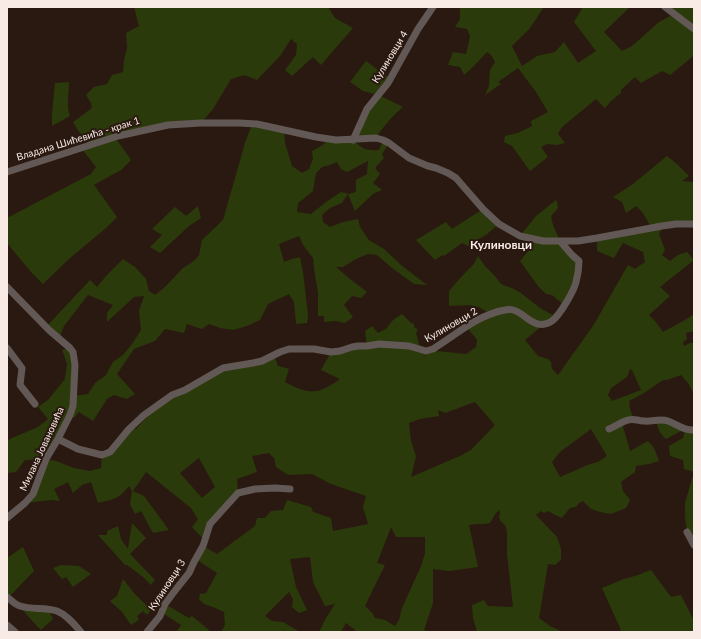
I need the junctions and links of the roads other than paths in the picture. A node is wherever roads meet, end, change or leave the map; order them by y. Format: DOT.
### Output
graph roads {
  1 [pos="433,7"];
  2 [pos="665,7"];
  3 [pos="694,29"];
  4 [pos="353,140"];
  5 [pos="7,172"];
  6 [pos="694,224"];
  7 [pos="560,241"];
  8 [pos="7,287"];
  9 [pos="7,348"];
  10 [pos="35,404"];
  11 [pos="609,429"];
  12 [pos="694,430"];
  13 [pos="58,439"];
  14 [pos="290,489"];
  15 [pos="7,518"];
  16 [pos="687,532"];
  17 [pos="694,545"];
  18 [pos="7,597"];
  19 [pos="7,624"];
  20 [pos="15,632"];
  21 [pos="81,632"];
  22 [pos="147,632"];
  1 -- 4 [label="street, Кулиновци 4"];
  2 -- 3 [label="street"];
  4 -- 5 [label="street, Владана Шићевића - крак 1"];
  4 -- 7 [label="street, Владана Шићевића - крак 1"];
  6 -- 7 [label="street, Владана Шићевића - крак 1"];
  7 -- 13 [label="street, Кулиновци 2"];
  8 -- 13 [label="street, Милана Јовановића"];
  9 -- 10 [label="street"];
  11 -- 12 [label="street"];
  13 -- 15 [label="street, Милана Јовановића"];
  14 -- 22 [label="street, Кулиновци 3"];
  16 -- 17 [label="street"];
  18 -- 21 [label="street"];
  19 -- 20 [label="street"];
}
